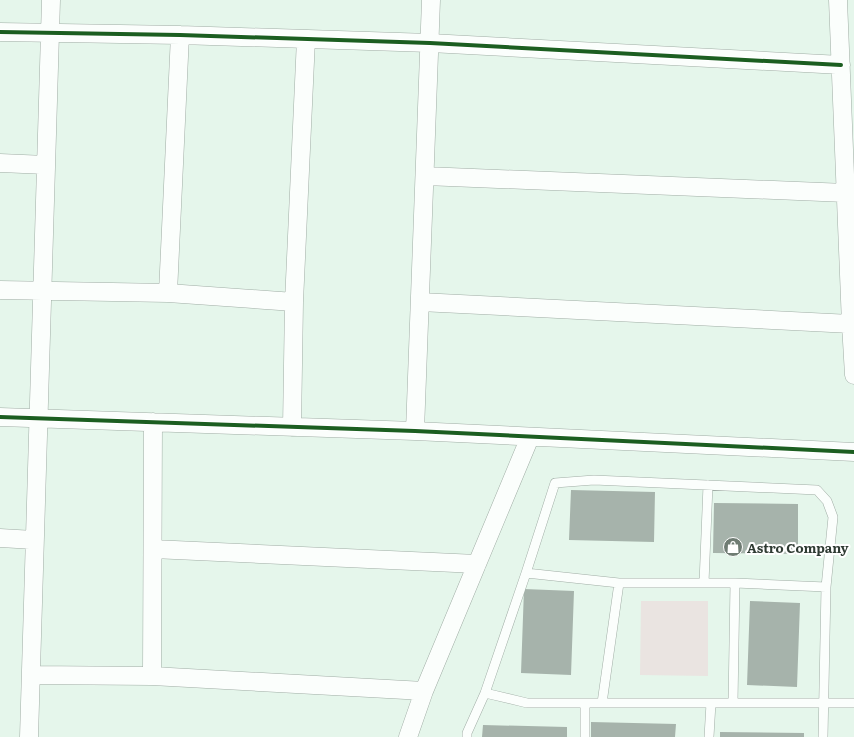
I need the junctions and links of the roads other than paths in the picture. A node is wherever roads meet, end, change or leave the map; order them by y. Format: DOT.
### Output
graph roads {
  1 [pos="51,0"];
  2 [pos="431,0"];
  3 [pos="838,0"];
  4 [pos="0,32"];
  5 [pos="50,33"];
  6 [pos="180,35"];
  7 [pos="306,39"];
  8 [pos="430,43"];
  9 [pos="845,77"];
  10 [pos="0,163"];
  11 [pos="46,165"];
  12 [pos="425,176"];
  13 [pos="846,194"];
  14 [pos="0,290"];
  15 [pos="42,291"];
  16 [pos="168,293"];
  17 [pos="294,302"];
  18 [pos="420,302"];
  19 [pos="851,324"];
  20 [pos="854,375"];
  21 [pos="0,417"];
  22 [pos="38,418"];
  23 [pos="153,422"];
  24 [pos="292,427"];
  25 [pos="415,431"];
  26 [pos="530,437"];
  27 [pos="854,452"];
  28 [pos="708,485"];
  29 [pos="0,538"];
  30 [pos="34,540"];
  31 [pos="152,548"];
  32 [pos="477,564"];
  33 [pos="526,573"];
  34 [pos="619,583"];
  35 [pos="704,583"];
  36 [pos="735,583"];
  37 [pos="826,587"];
  38 [pos="31,674"];
  39 [pos="152,676"];
  40 [pos="424,691"];
  41 [pos="485,693"];
  42 [pos="602,703"];
  43 [pos="711,703"];
  44 [pos="733,703"];
  45 [pos="585,704"];
  46 [pos="824,704"];
  47 [pos="854,704"];
  48 [pos="29,737"];
  49 [pos="408,737"];
  50 [pos="467,737"];
  51 [pos="585,737"];
  52 [pos="709,737"];
  53 [pos="823,737"];
  1 -- 5 [label="street"];
  2 -- 8 [label="street"];
  3 -- 9 [label="street"];
  4 -- 5 [label="street"];
  5 -- 6 [label="street"];
  5 -- 11 [label="street"];
  6 -- 7 [label="street"];
  6 -- 16 [label="street"];
  7 -- 8 [label="street"];
  7 -- 17 [label="street"];
  8 -- 9 [label="street"];
  8 -- 12 [label="street"];
  9 -- 13 [label="street"];
  10 -- 11 [label="street"];
  11 -- 15 [label="street"];
  12 -- 13 [label="street"];
  12 -- 18 [label="street"];
  13 -- 19 [label="street"];
  14 -- 15 [label="street"];
  15 -- 16 [label="street"];
  15 -- 22 [label="street"];
  16 -- 17 [label="street"];
  17 -- 24 [label="street"];
  18 -- 19 [label="street"];
  18 -- 25 [label="street"];
  19 -- 20 [label="street"];
  21 -- 22 [label="street"];
  22 -- 23 [label="street"];
  22 -- 30 [label="street"];
  23 -- 24 [label="street"];
  23 -- 31 [label="street"];
  24 -- 25 [label="street"];
  25 -- 26 [label="street"];
  26 -- 27 [label="street"];
  26 -- 32 [label="street"];
  28 -- 33 [label="lane"];
  28 -- 35 [label="lane"];
  28 -- 37 [label="lane"];
  29 -- 30 [label="street"];
  30 -- 38 [label="street"];
  31 -- 32 [label="street"];
  31 -- 39 [label="street"];
  32 -- 40 [label="street"];
  33 -- 34 [label="lane"];
  33 -- 41 [label="lane"];
  34 -- 35 [label="lane"];
  34 -- 42 [label="lane"];
  35 -- 36 [label="lane"];
  36 -- 37 [label="lane"];
  36 -- 44 [label="lane"];
  37 -- 46 [label="lane"];
  38 -- 39 [label="street"];
  38 -- 48 [label="street"];
  39 -- 40 [label="street"];
  40 -- 49 [label="street"];
  41 -- 45 [label="lane"];
  41 -- 50 [label="lane"];
  42 -- 43 [label="lane"];
  42 -- 45 [label="lane"];
  43 -- 44 [label="lane"];
  43 -- 52 [label="lane"];
  44 -- 46 [label="lane"];
  45 -- 51 [label="lane"];
  46 -- 47 [label="lane"];
  46 -- 53 [label="lane"];
}
